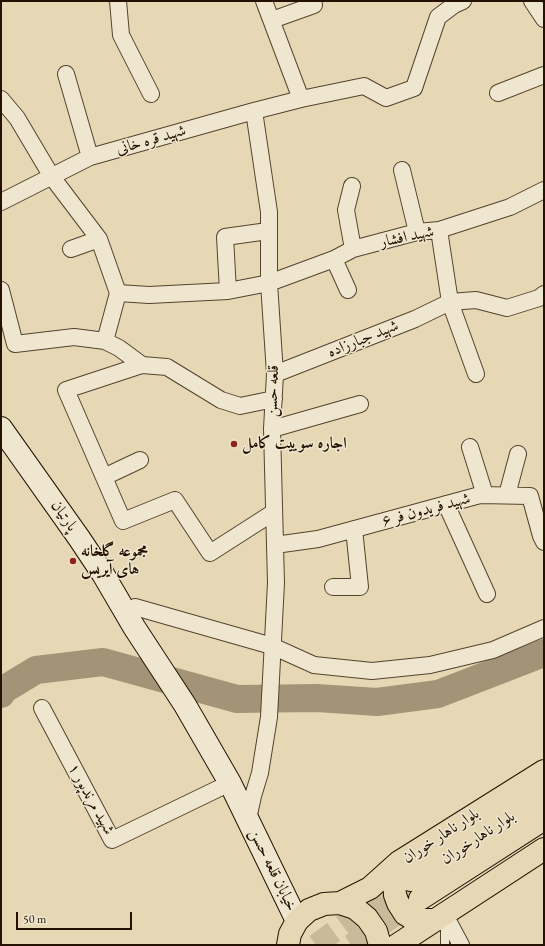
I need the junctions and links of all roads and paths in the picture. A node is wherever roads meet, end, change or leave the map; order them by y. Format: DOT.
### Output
graph roads {
  1 [pos="118,1"];
  2 [pos="264,1"];
  3 [pos="463,1"];
  4 [pos="314,5"];
  5 [pos="272,20"];
  6 [pos="66,74"];
  7 [pos="544,75"];
  8 [pos="498,93"];
  9 [pos="151,94"];
  10 [pos="1,99"];
  11 [pos="301,99"];
  12 [pos="254,112"];
  13 [pos="90,157"];
  14 [pos="402,170"];
  15 [pos="52,177"];
  16 [pos="352,186"];
  17 [pos="544,190"];
  18 [pos="1,202"];
  19 [pos="439,230"];
  20 [pos="268,231"];
  21 [pos="417,232"];
  22 [pos="99,239"];
  23 [pos="71,249"];
  24 [pos="353,249"];
  25 [pos="334,259"];
  26 [pos="269,282"];
  27 [pos="1,290"];
  28 [pos="348,290"];
  29 [pos="228,291"];
  30 [pos="118,293"];
  31 [pos="544,294"];
  32 [pos="450,302"];
  33 [pos="105,341"];
  34 [pos="142,365"];
  35 [pos="275,374"];
  36 [pos="476,374"];
  37 [pos="274,399"];
  38 [pos="360,404"];
  39 [pos="1,428"];
  40 [pos="272,429"];
  41 [pos="470,447"];
  42 [pos="518,454"];
  43 [pos="140,460"];
  44 [pos="104,477"];
  45 [pos="485,495"];
  46 [pos="508,495"];
  47 [pos="446,504"];
  48 [pos="274,512"];
  49 [pos="354,529"];
  50 [pos="544,542"];
  51 [pos="275,545"];
  52 [pos="332,588"];
  53 [pos="487,594"];
  54 [pos="134,617"];
  55 [pos="544,628"];
  56 [pos="272,646"];
  57 [pos="185,705"];
  58 [pos="42,708"];
  59 [pos="544,771"];
  60 [pos="230,783"];
  61 [pos="544,795"];
  62 [pos="248,819"];
  63 [pos="544,819"];
  64 [pos="544,849"];
  65 [pos="399,862"];
  66 [pos="340,903"];
  67 [pos="440,917"];
  68 [pos="289,938"];
  69 [pos="380,945"];
  70 [pos="396,945"];
  71 [pos="444,945"];
  72 [pos="461,945"];
  1 -- 9 [label="street"];
  2 -- 5 [label="street"];
  3 -- 11 [label="street, شهید قره خانی"];
  4 -- 5 [label="street"];
  5 -- 11 [label="street"];
  6 -- 13 [label="street"];
  7 -- 8 [label="street"];
  10 -- 15 [label="street"];
  11 -- 12 [label="street, شهید قره خانی"];
  12 -- 13 [label="street, شهید قره خانی"];
  12 -- 20 [label="street, قلعه حسن"];
  13 -- 15 [label="street, شهید قره خانی"];
  14 -- 21 [label="street"];
  15 -- 18 [label="street, شهید قره خانی"];
  15 -- 22 [label="street"];
  16 -- 24 [label="street"];
  17 -- 19 [label="street, شهید افشار"];
  19 -- 21 [label="street, شهید افشار"];
  19 -- 32 [label="street"];
  20 -- 26 [label="street, قلعه حسن"];
  20 -- 29 [label="street"];
  21 -- 24 [label="street, شهید افشار"];
  22 -- 23 [label="street"];
  22 -- 30 [label="street"];
  24 -- 25 [label="street, شهید افشار"];
  25 -- 26 [label="street, شهید افشار"];
  25 -- 28 [label="street"];
  26 -- 29 [label="street, شهید افشار"];
  26 -- 35 [label="street, قلعه حسن"];
  27 -- 33 [label="street"];
  29 -- 30 [label="street, شهید افشار"];
  30 -- 33 [label="street"];
  31 -- 32 [label="street"];
  32 -- 35 [label="street, شهید جبارزاده"];
  32 -- 36 [label="street"];
  33 -- 34 [label="street"];
  34 -- 37 [label="street"];
  34 -- 44 [label="street"];
  35 -- 37 [label="street, قلعه حسن"];
  37 -- 40 [label="street, قلعه حسن"];
  38 -- 40 [label="street"];
  39 -- 54 [label="main road, پارتیان"];
  40 -- 48 [label="street, قلعه حسن"];
  41 -- 45 [label="street"];
  42 -- 46 [label="street"];
  43 -- 44 [label="street"];
  44 -- 48 [label="street"];
  45 -- 46 [label="street, شهید فریدون فر ۶"];
  45 -- 47 [label="street, شهید فریدون فر ۶"];
  46 -- 50 [label="street, شهید فریدون فر ۶"];
  47 -- 49 [label="street, شهید فریدون فر ۶"];
  47 -- 53 [label="street"];
  48 -- 51 [label="street, قلعه حسن"];
  49 -- 51 [label="street, شهید فریدون فر ۶"];
  49 -- 52 [label="street"];
  51 -- 56 [label="street, قلعه حسن"];
  54 -- 56 [label="street"];
  54 -- 57 [label="main road, پارتیان"];
  55 -- 56 [label="street"];
  56 -- 62 [label="street, قلعه حسن"];
  57 -- 60 [label="main road, خیابان قلعه حسن"];
  58 -- 60 [label="street, شهید مرندپور ۱"];
  59 -- 65 [label="main road, بلوار ناهار خوران"];
  60 -- 62 [label="main road, خیابان قلعه حسن"];
  61 -- 63 [label="main road, بلوار ناهارخوران"];
  62 -- 68 [label="main road, خیابان قلعه حسن"];
  64 -- 67 [label="main road"];
  65 -- 66 [label="main road, بلوار ناهار خوران"];
  65 -- 67 [label="main road"];
  66 -- 68 [label="main road"];
  66 -- 69 [label="main road"];
  67 -- 70 [label="main road"];
  67 -- 71 [label="lane"];
  67 -- 72 [label="street"];
}
